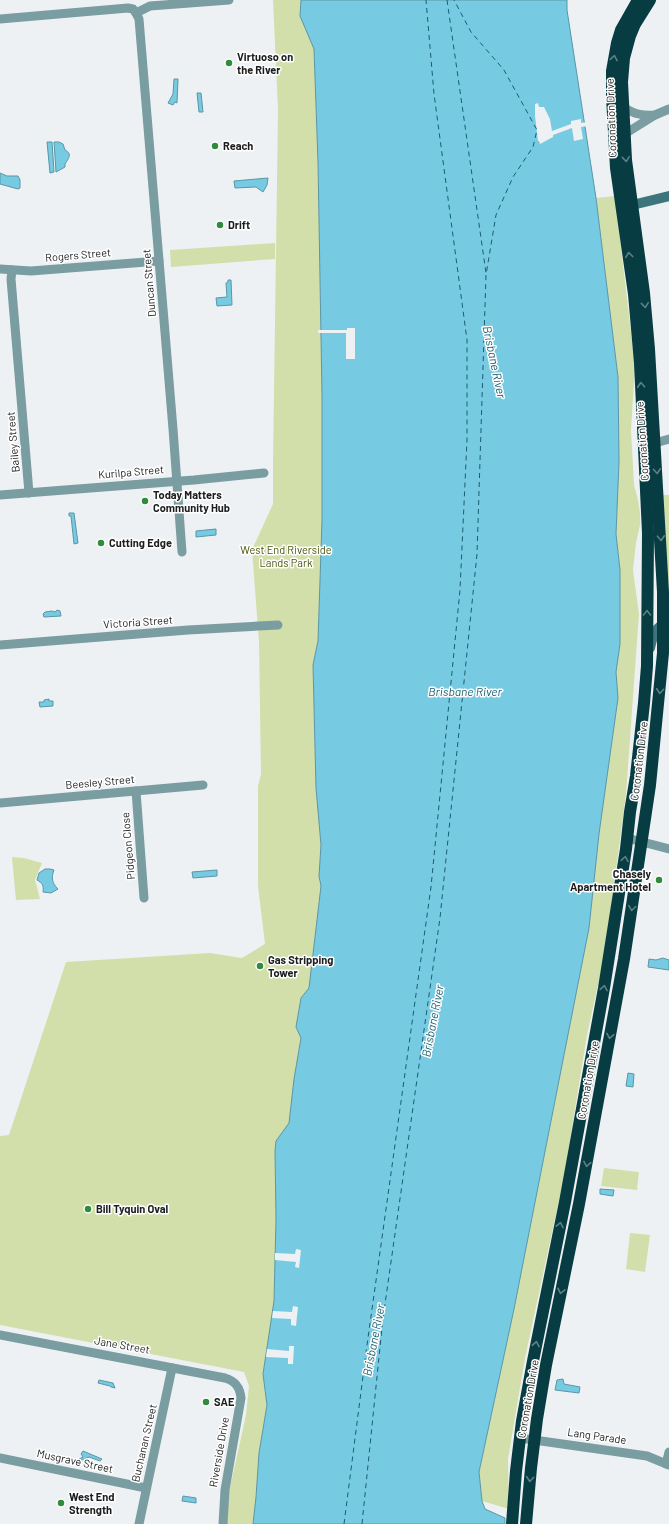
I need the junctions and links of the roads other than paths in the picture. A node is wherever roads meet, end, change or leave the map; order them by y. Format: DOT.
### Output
graph roads {
  1 [pos="229,0"];
  2 [pos="638,0"];
  3 [pos="650,0"];
  4 [pos="136,13"];
  5 [pos="0,19"];
  6 [pos="623,107"];
  7 [pos="669,109"];
  8 [pos="655,115"];
  9 [pos="624,136"];
  10 [pos="669,196"];
  11 [pos="627,206"];
  12 [pos="159,261"];
  13 [pos="0,269"];
  14 [pos="12,270"];
  15 [pos="669,439"];
  16 [pos="655,443"];
  17 [pos="264,473"];
  18 [pos="177,481"];
  19 [pos="29,493"];
  20 [pos="0,496"];
  21 [pos="182,552"];
  22 [pos="666,596"];
  23 [pos="667,622"];
  24 [pos="278,625"];
  25 [pos="0,645"];
  26 [pos="666,648"];
  27 [pos="647,666"];
  28 [pos="203,785"];
  29 [pos="136,791"];
  30 [pos="0,803"];
  31 [pos="628,838"];
  32 [pos="642,842"];
  33 [pos="669,849"];
  34 [pos="144,898"];
  35 [pos="0,1335"];
  36 [pos="172,1368"];
  37 [pos="237,1385"];
  38 [pos="520,1438"];
  39 [pos="534,1440"];
  40 [pos="669,1452"];
  41 [pos="0,1458"];
  42 [pos="668,1465"];
  43 [pos="146,1488"];
  44 [pos="513,1521"];
  45 [pos="139,1524"];
  46 [pos="223,1524"];
  47 [pos="526,1524"];
  1 -- 4 [label="street"];
  11 -- 2 [label="highway, Coronation Drive, one-way"];
  3 -- 6 [label="highway, Coronation Drive"];
  4 -- 5 [label="street"];
  4 -- 12 [label="street, Duncan Street"];
  6 -- 8 [label="street"];
  6 -- 9 [label="highway, Coronation Drive"];
  7 -- 8 [label="street"];
  8 -- 9 [label="street"];
  9 -- 11 [label="highway, Coronation Drive, one-way"];
  10 -- 11 [label="main road"];
  11 -- 16 [label="highway, Coronation Drive, one-way"];
  27 -- 11 [label="highway, Coronation Drive, one-way"];
  12 -- 14 [label="street, Rogers Street"];
  12 -- 18 [label="street, Duncan Street"];
  13 -- 14 [label="street, Rogers Street"];
  14 -- 19 [label="street, Bailey Street"];
  15 -- 16 [label="street"];
  16 -- 22 [label="highway, Coronation Drive, one-way"];
  17 -- 18 [label="street, Kurilpa Street"];
  18 -- 19 [label="street, Kurilpa Street"];
  18 -- 21 [label="street, Duncan Street"];
  19 -- 20 [label="street, Kurilpa Street"];
  22 -- 23 [label="highway, Coronation Drive"];
  23 -- 26 [label="highway, Coronation Drive"];
  23 -- 27 [label="main road"];
  24 -- 25 [label="street, Victoria Street"];
  26 -- 32 [label="highway, Coronation Drive, one-way"];
  27 -- 31 [label="highway, Coronation Drive"];
  28 -- 29 [label="street, Beesley Street"];
  29 -- 30 [label="street, Beesley Street"];
  29 -- 34 [label="street, Pidgeon Close"];
  31 -- 32 [label="street"];
  38 -- 31 [label="highway, Coronation Drive, one-way"];
  32 -- 33 [label="street"];
  32 -- 39 [label="highway, Coronation Drive, one-way"];
  35 -- 36 [label="street, Jane Street"];
  36 -- 37 [label="street, Jane Street"];
  36 -- 43 [label="street, Buchanan Street"];
  37 -- 46 [label="street, Riverside Drive"];
  38 -- 39 [label="street, Lang Parade"];
  38 -- 44 [label="highway, Coronation Drive"];
  39 -- 42 [label="street, Lang Parade"];
  39 -- 47 [label="highway, Coronation Drive, one-way"];
  40 -- 42 [label="street"];
  41 -- 43 [label="street, Musgrave Street"];
  43 -- 45 [label="street, Buchanan Street"];
}
